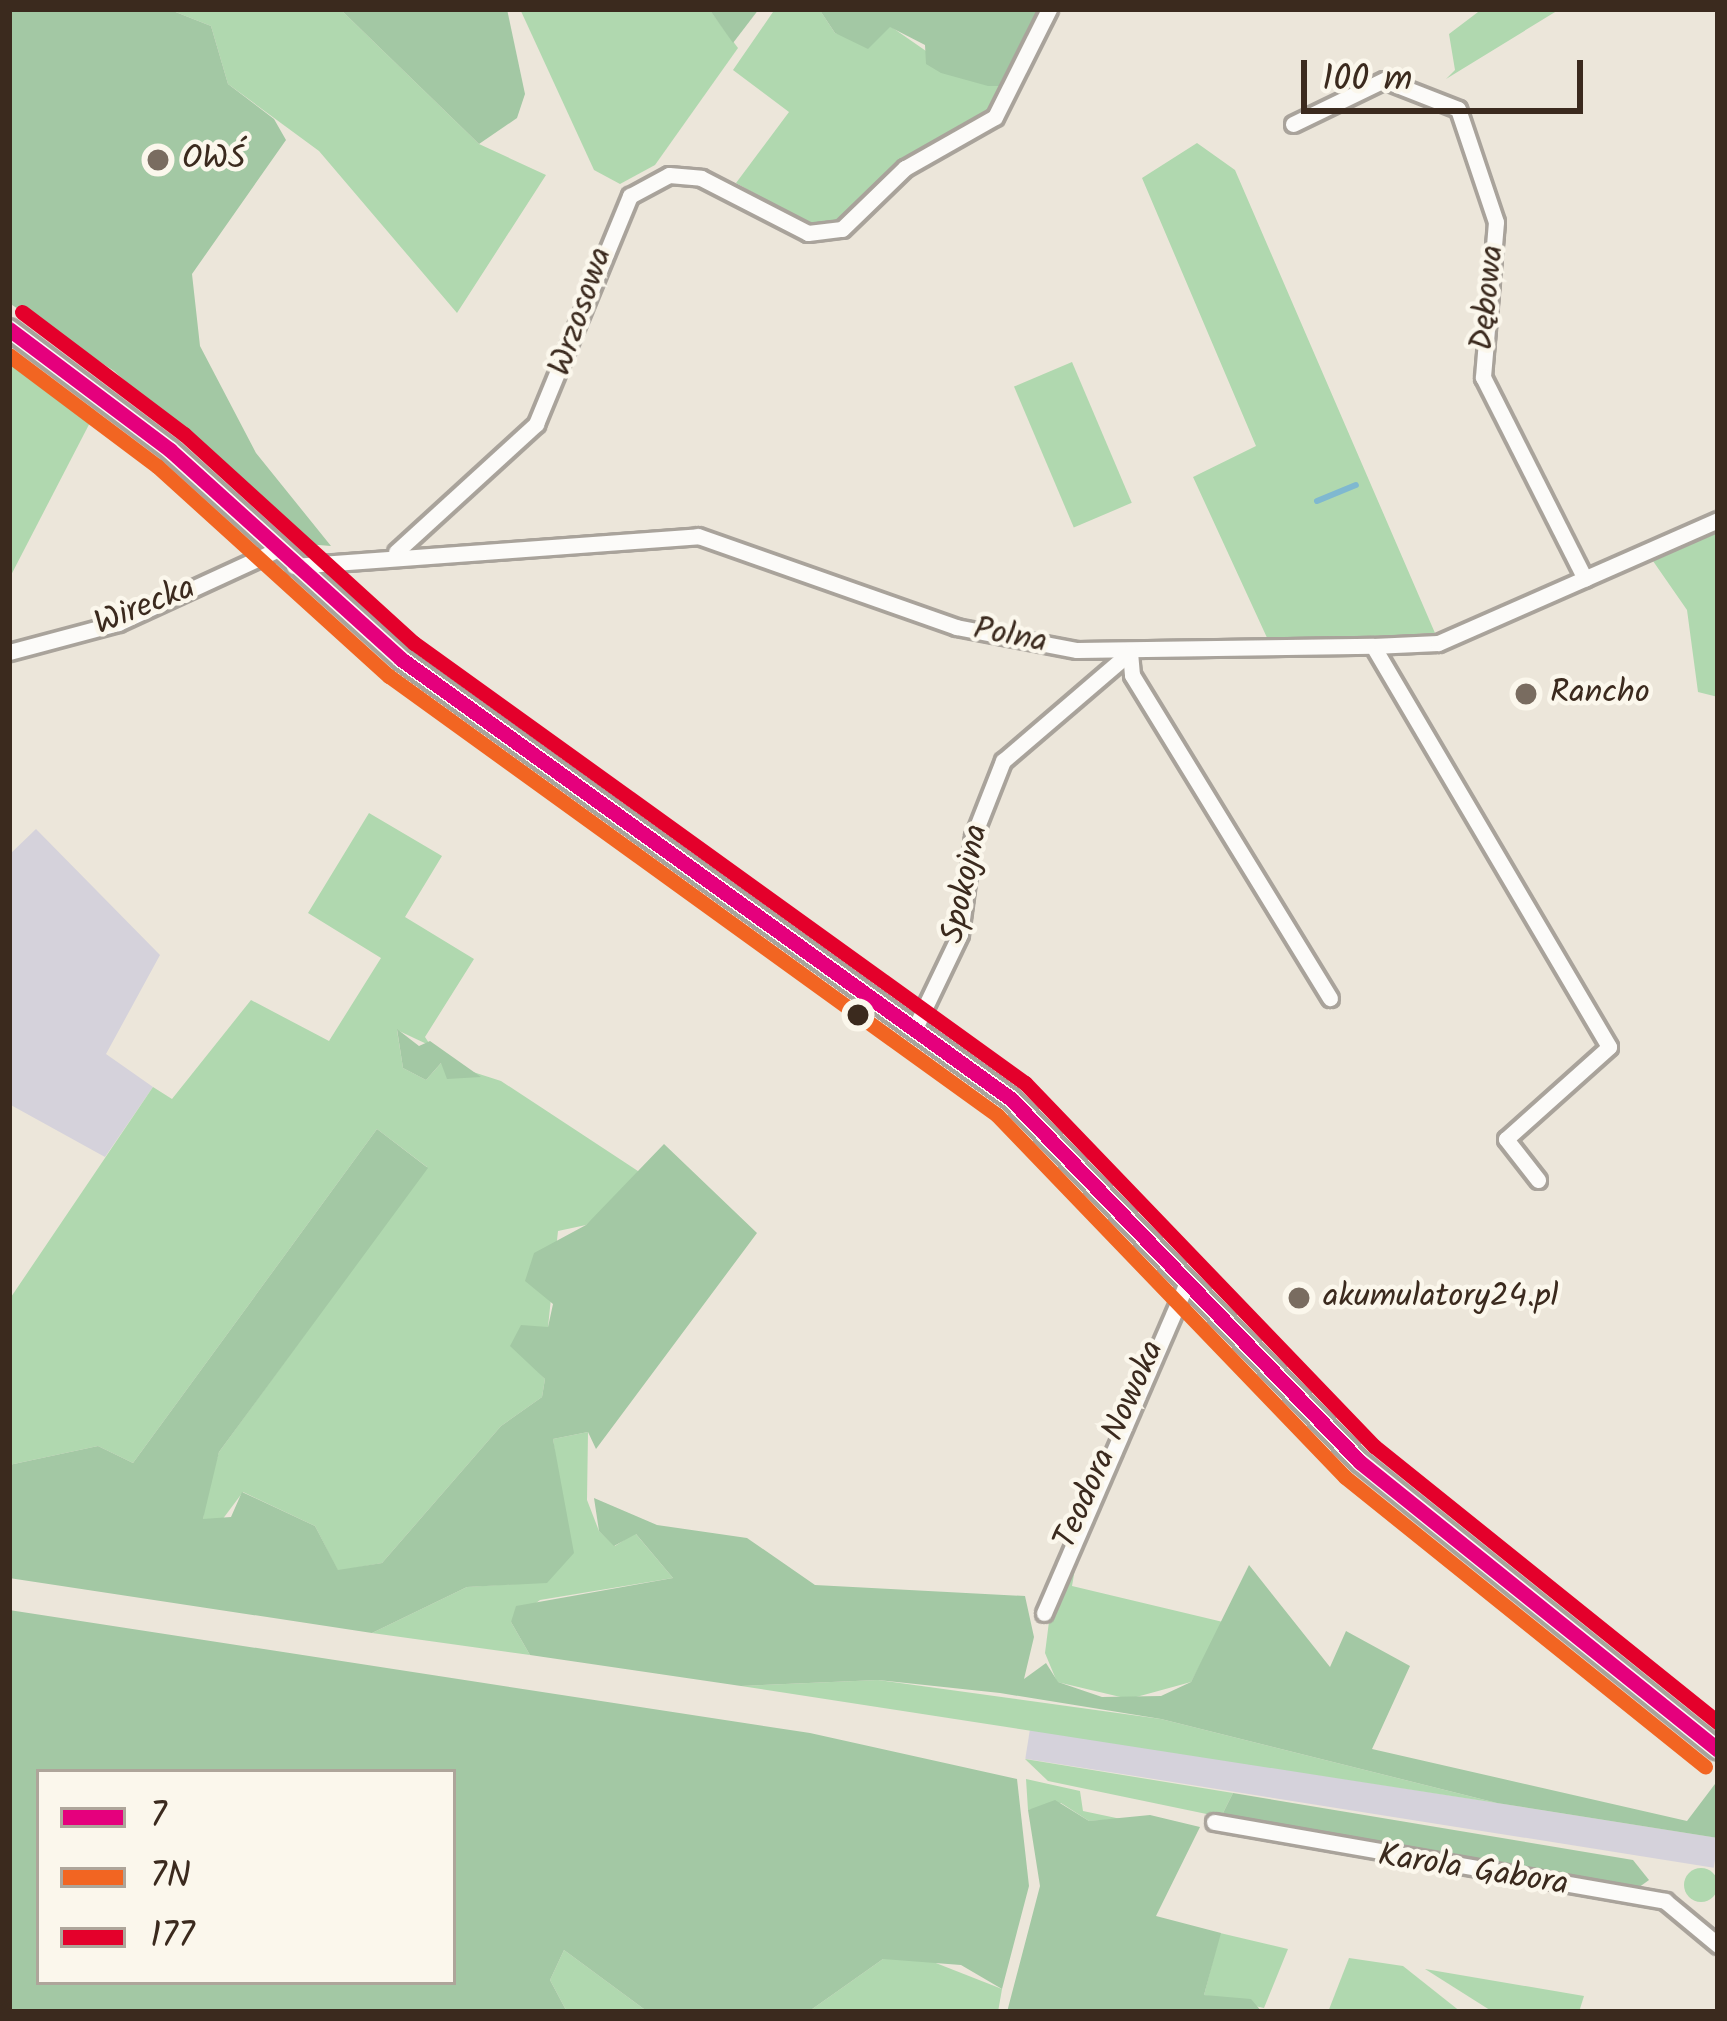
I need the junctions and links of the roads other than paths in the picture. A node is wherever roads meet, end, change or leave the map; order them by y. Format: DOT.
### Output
graph roads {
  1 [pos="1048,9"];
  2 [pos="1293,124"];
  3 [pos="9,329"];
  4 [pos="1718,520"];
  5 [pos="277,550"];
  6 [pos="396,552"];
  7 [pos="294,566"];
  8 [pos="1585,579"];
  9 [pos="1373,646"];
  10 [pos="9,652"];
  11 [pos="1130,652"];
  12 [pos="1330,998"];
  13 [pos="916,1026"];
  14 [pos="1538,1180"];
  15 [pos="1187,1282"];
  16 [pos="1044,1613"];
  17 [pos="1718,1750"];
  18 [pos="1214,1822"];
  19 [pos="1718,1945"];
  1 -- 6 [label="street, Wrzosowa"];
  2 -- 8 [label="street, Dębowa"];
  3 -- 5 [label="street"];
  4 -- 8 [label="street, Polna"];
  5 -- 7 [label="street"];
  5 -- 10 [label="street, Wirecka"];
  6 -- 7 [label="street, Polna"];
  6 -- 11 [label="street, Polna"];
  7 -- 13 [label="street"];
  8 -- 9 [label="street, Polna"];
  9 -- 11 [label="street, Polna"];
  9 -- 14 [label="street"];
  11 -- 12 [label="street"];
  11 -- 13 [label="street, Spokojna"];
  13 -- 15 [label="street"];
  15 -- 16 [label="street, Teodora Nowoka"];
  15 -- 17 [label="street"];
  18 -- 19 [label="street, Karola Gabora"];
}
